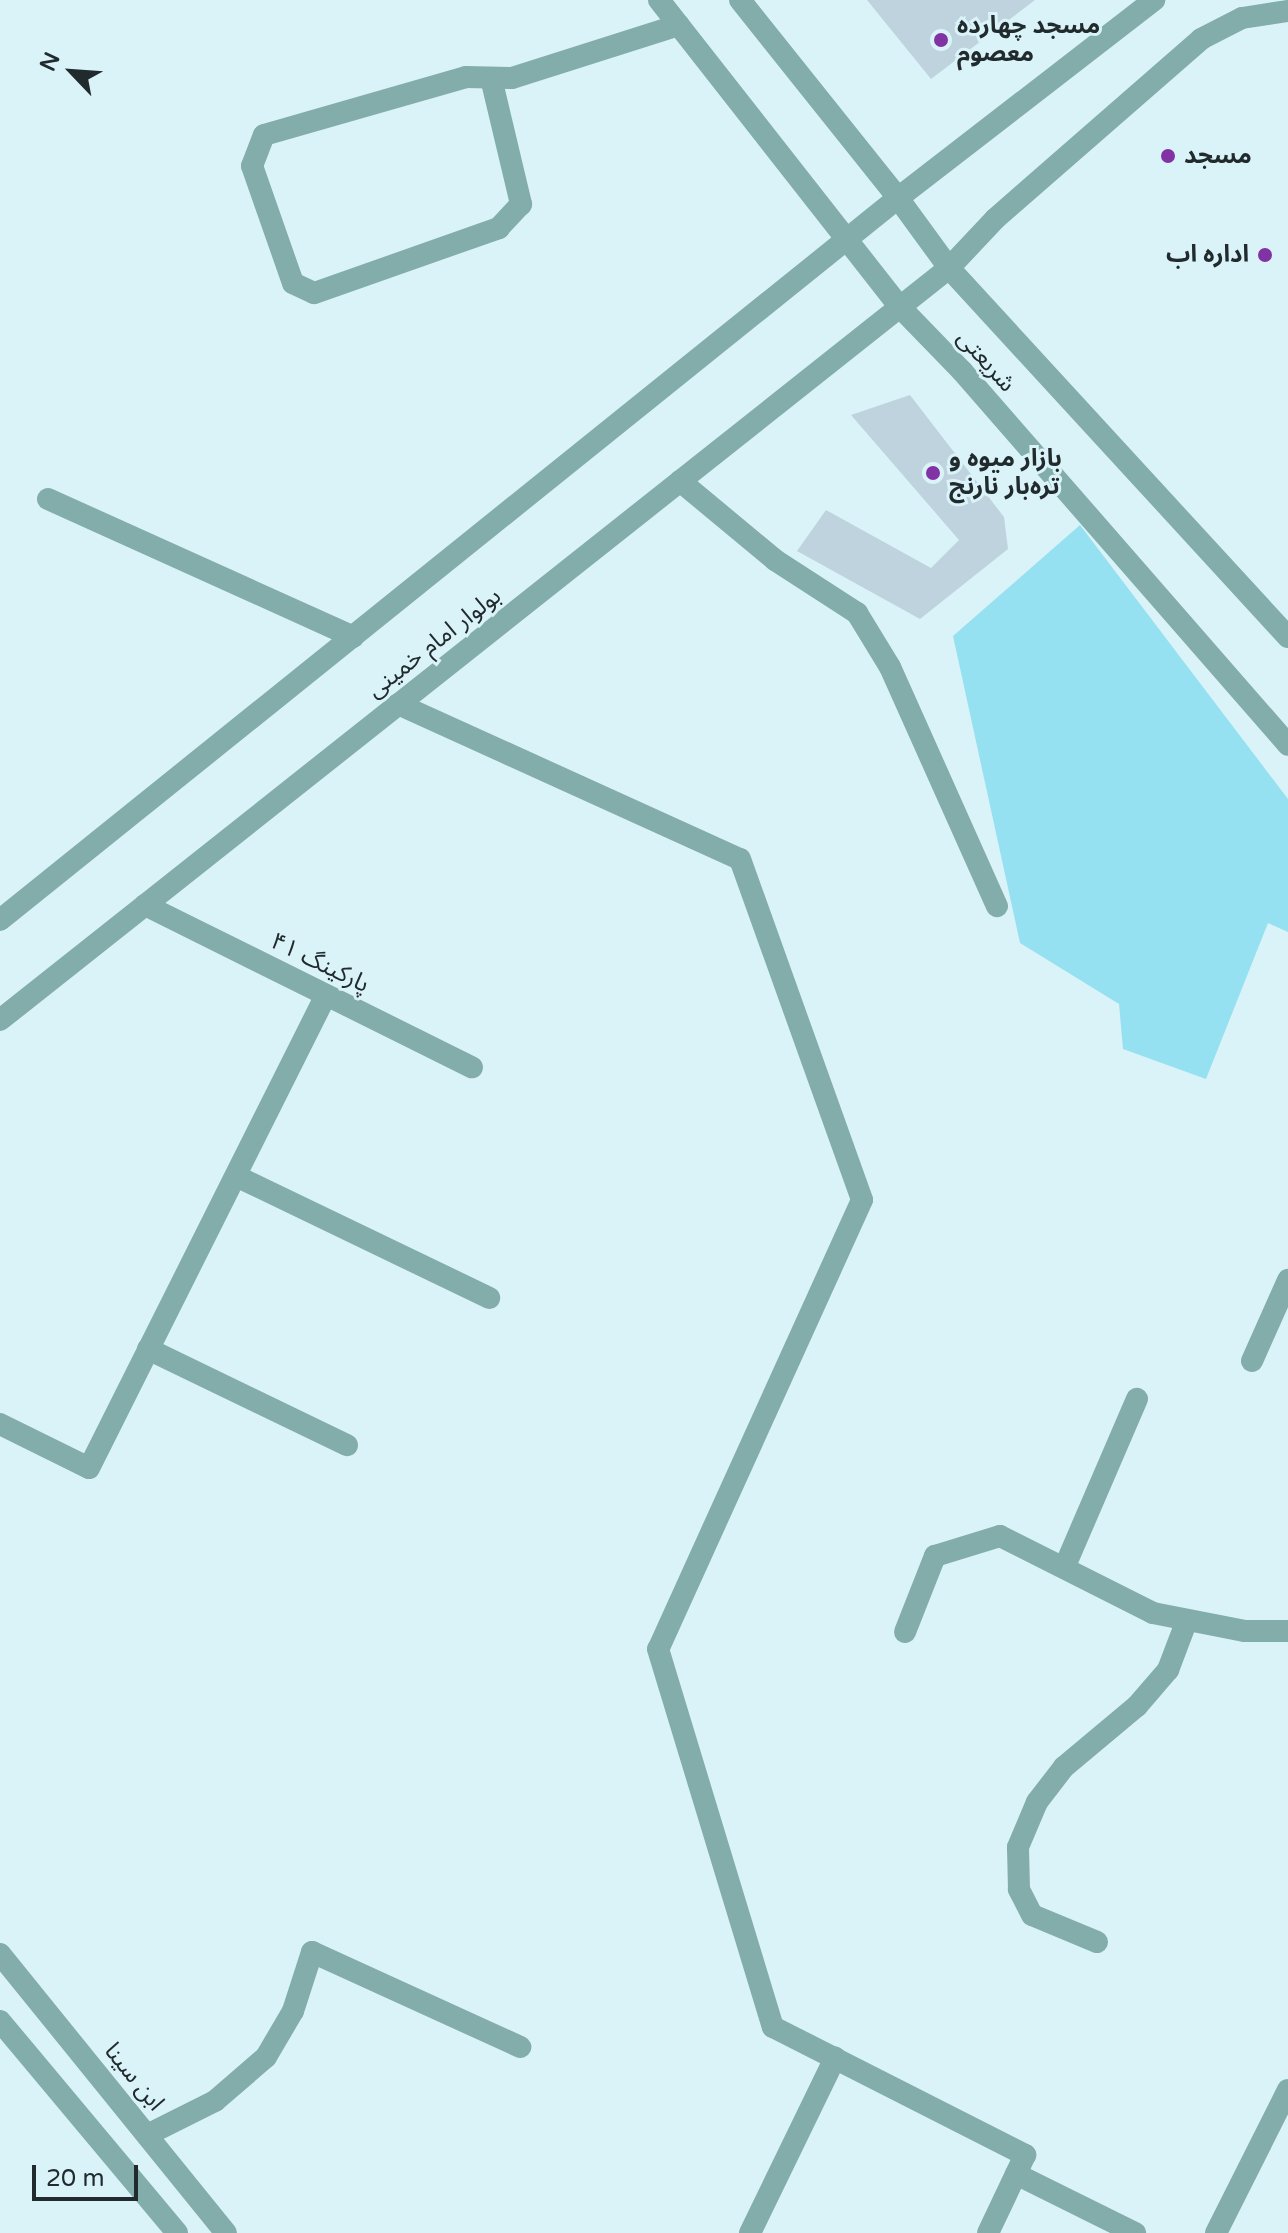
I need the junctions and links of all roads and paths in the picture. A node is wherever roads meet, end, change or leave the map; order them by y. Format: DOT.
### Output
graph roads {
  1 [pos="659,0"];
  2 [pos="740,0"];
  3 [pos="1154,0"];
  4 [pos="1288,11"];
  5 [pos="679,25"];
  6 [pos="491,78"];
  7 [pos="898,198"];
  8 [pos="847,242"];
  9 [pos="949,268"];
  10 [pos="899,306"];
  11 [pos="680,481"];
  12 [pos="48,499"];
  13 [pos="353,637"];
  14 [pos="1288,637"];
  15 [pos="398,704"];
  16 [pos="1284,735"];
  17 [pos="145,905"];
  18 [pos="997,906"];
  19 [pos="0,920"];
  20 [pos="326,995"];
  21 [pos="0,1020"];
  22 [pos="472,1067"];
  23 [pos="236,1176"];
  24 [pos="1288,1280"];
  25 [pos="489,1298"];
  26 [pos="148,1349"];
  27 [pos="1252,1361"];
  28 [pos="1137,1399"];
  29 [pos="0,1424"];
  30 [pos="347,1445"];
  31 [pos="1065,1566"];
  32 [pos="1187,1620"];
  33 [pos="1288,1631"];
  34 [pos="905,1632"];
  35 [pos="1097,1942"];
  36 [pos="0,1954"];
  37 [pos="0,2021"];
  38 [pos="520,2047"];
  39 [pos="835,2058"];
  40 [pos="1288,2090"];
  41 [pos="147,2135"];
  42 [pos="1016,2174"];
  43 [pos="177,2233"];
  44 [pos="226,2233"];
  45 [pos="750,2233"];
  46 [pos="988,2233"];
  47 [pos="1135,2233"];
  48 [pos="1216,2233"];
  1 -- 5 [label="street, شریعتی"];
  2 -- 7 [label="street, شریعتی"];
  3 -- 7 [label="street"];
  4 -- 9 [label="street, بولوار امام خمینی"];
  5 -- 6 [label="street"];
  5 -- 8 [label="street, شریعتی"];
  6 -- 6 [label="street"];
  7 -- 8 [label="street"];
  7 -- 9 [label="street, شریعتی"];
  8 -- 10 [label="street, شریعتی"];
  8 -- 13 [label="street"];
  9 -- 10 [label="street, بولوار امام خمینی"];
  9 -- 14 [label="street, شریعتی"];
  10 -- 11 [label="street, بولوار امام خمینی"];
  10 -- 16 [label="street, شریعتی"];
  11 -- 15 [label="street, بولوار امام خمینی"];
  11 -- 18 [label="street"];
  12 -- 13 [label="street"];
  13 -- 19 [label="street"];
  15 -- 17 [label="street, بولوار امام خمینی"];
  15 -- 39 [label="street"];
  17 -- 20 [label="street, پارکینگ ۴۱"];
  17 -- 21 [label="street, بولوار امام خمینی"];
  20 -- 22 [label="street, پارکینگ ۴۱"];
  20 -- 23 [label="street"];
  23 -- 25 [label="street"];
  23 -- 26 [label="street"];
  24 -- 27 [label="street"];
  26 -- 29 [label="street"];
  26 -- 30 [label="street"];
  28 -- 31 [label="street"];
  31 -- 32 [label="street"];
  31 -- 34 [label="street"];
  32 -- 33 [label="street"];
  32 -- 35 [label="street"];
  36 -- 41 [label="street, ابن سینا"];
  37 -- 43 [label="street"];
  38 -- 41 [label="street"];
  39 -- 42 [label="street"];
  39 -- 45 [label="street"];
  40 -- 48 [label="street"];
  41 -- 44 [label="street, ابن سینا"];
  42 -- 46 [label="street"];
  42 -- 47 [label="street"];
}
